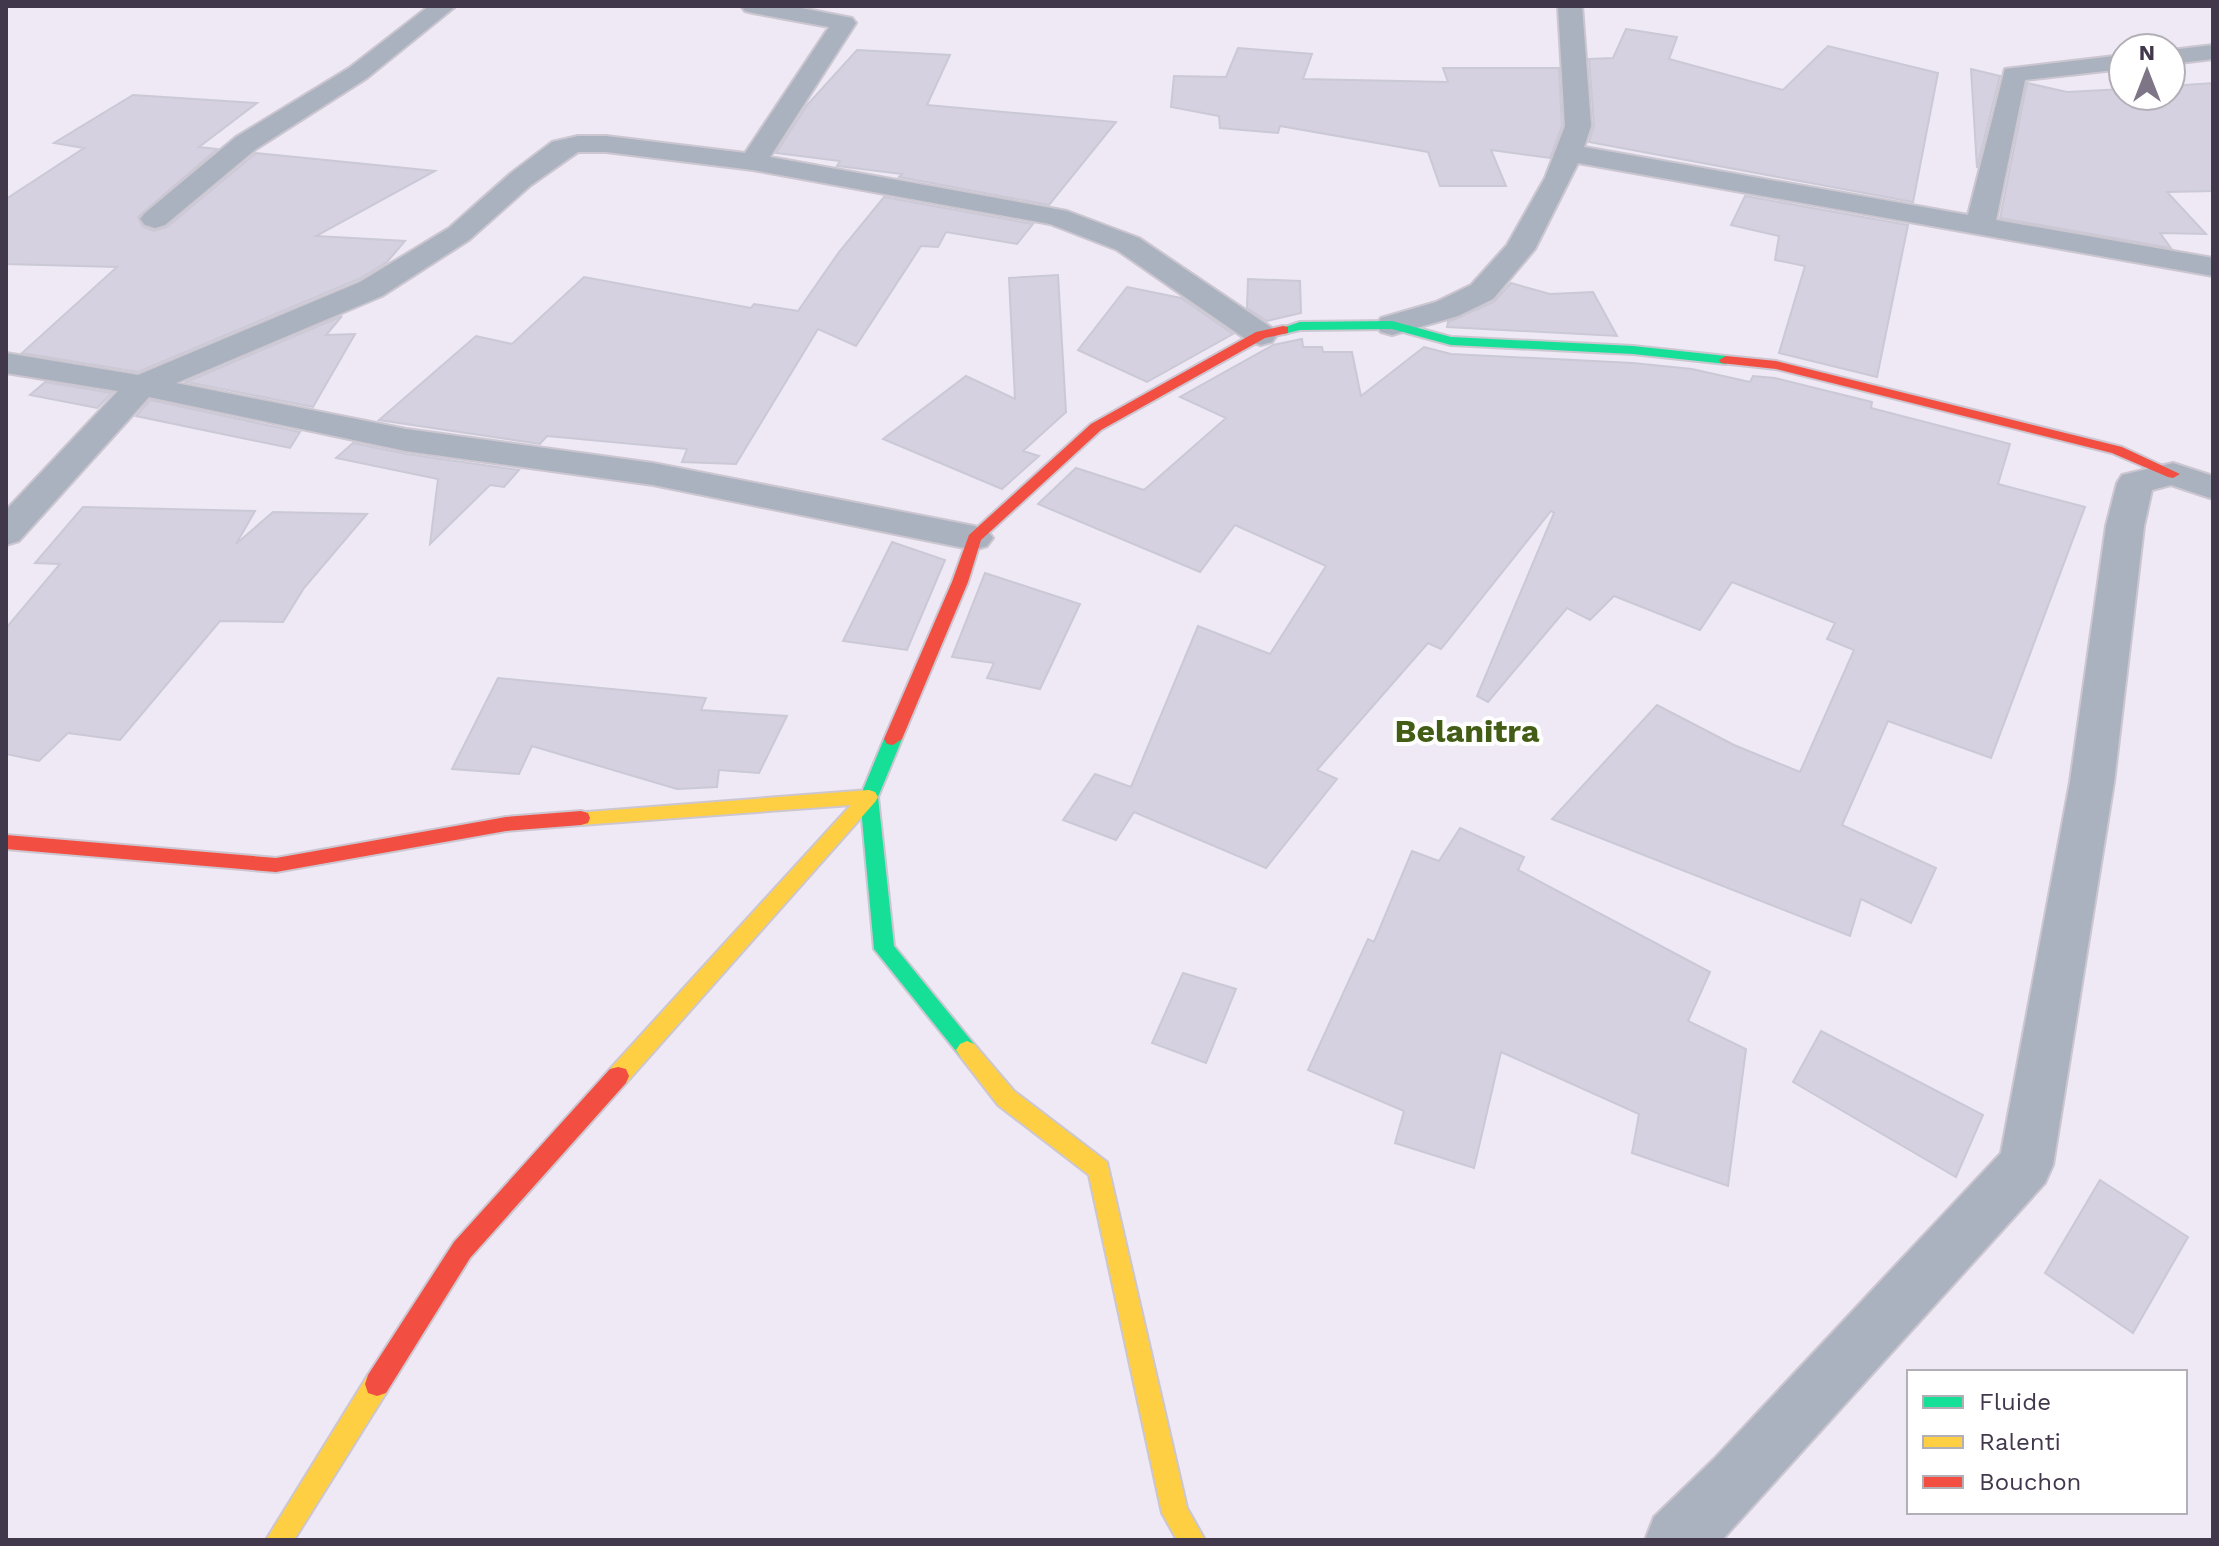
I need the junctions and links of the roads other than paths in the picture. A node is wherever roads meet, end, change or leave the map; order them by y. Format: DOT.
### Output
graph roads {
  1 [pos="444,6"];
  2 [pos="753,6"];
  3 [pos="1570,6"];
  4 [pos="2213,52"];
  5 [pos="2187,55"];
  6 [pos="2107,64"];
  7 [pos="1569,153"];
  8 [pos="753,162"];
  9 [pos="155,219"];
  10 [pos="1980,227"];
  11 [pos="2213,267"];
  12 [pos="1392,325"];
  13 [pos="1261,335"];
  14 [pos="6,363"];
  15 [pos="142,385"];
  16 [pos="2173,474"];
  17 [pos="2213,488"];
  18 [pos="6,533"];
  19 [pos="974,538"];
  20 [pos="869,797"];
  21 [pos="6,842"];
  22 [pos="279,1540"];
  23 [pos="1192,1540"];
  24 [pos="1677,1540"];
  1 -- 9 [label="street"];
  2 -- 8 [label="street"];
  3 -- 7 [label="street"];
  4 -- 5 [label="street"];
  6 -- 10 [label="street"];
  7 -- 10 [label="street"];
  7 -- 12 [label="street"];
  8 -- 13 [label="street"];
  8 -- 15 [label="street"];
  10 -- 11 [label="street"];
  12 -- 13 [label="street"];
  12 -- 16 [label="street"];
  13 -- 19 [label="street"];
  14 -- 15 [label="street"];
  15 -- 18 [label="street"];
  15 -- 19 [label="street"];
  16 -- 17 [label="street"];
  16 -- 24 [label="street"];
  19 -- 20 [label="street"];
  20 -- 21 [label="street"];
  20 -- 22 [label="street"];
  20 -- 23 [label="street"];
}
